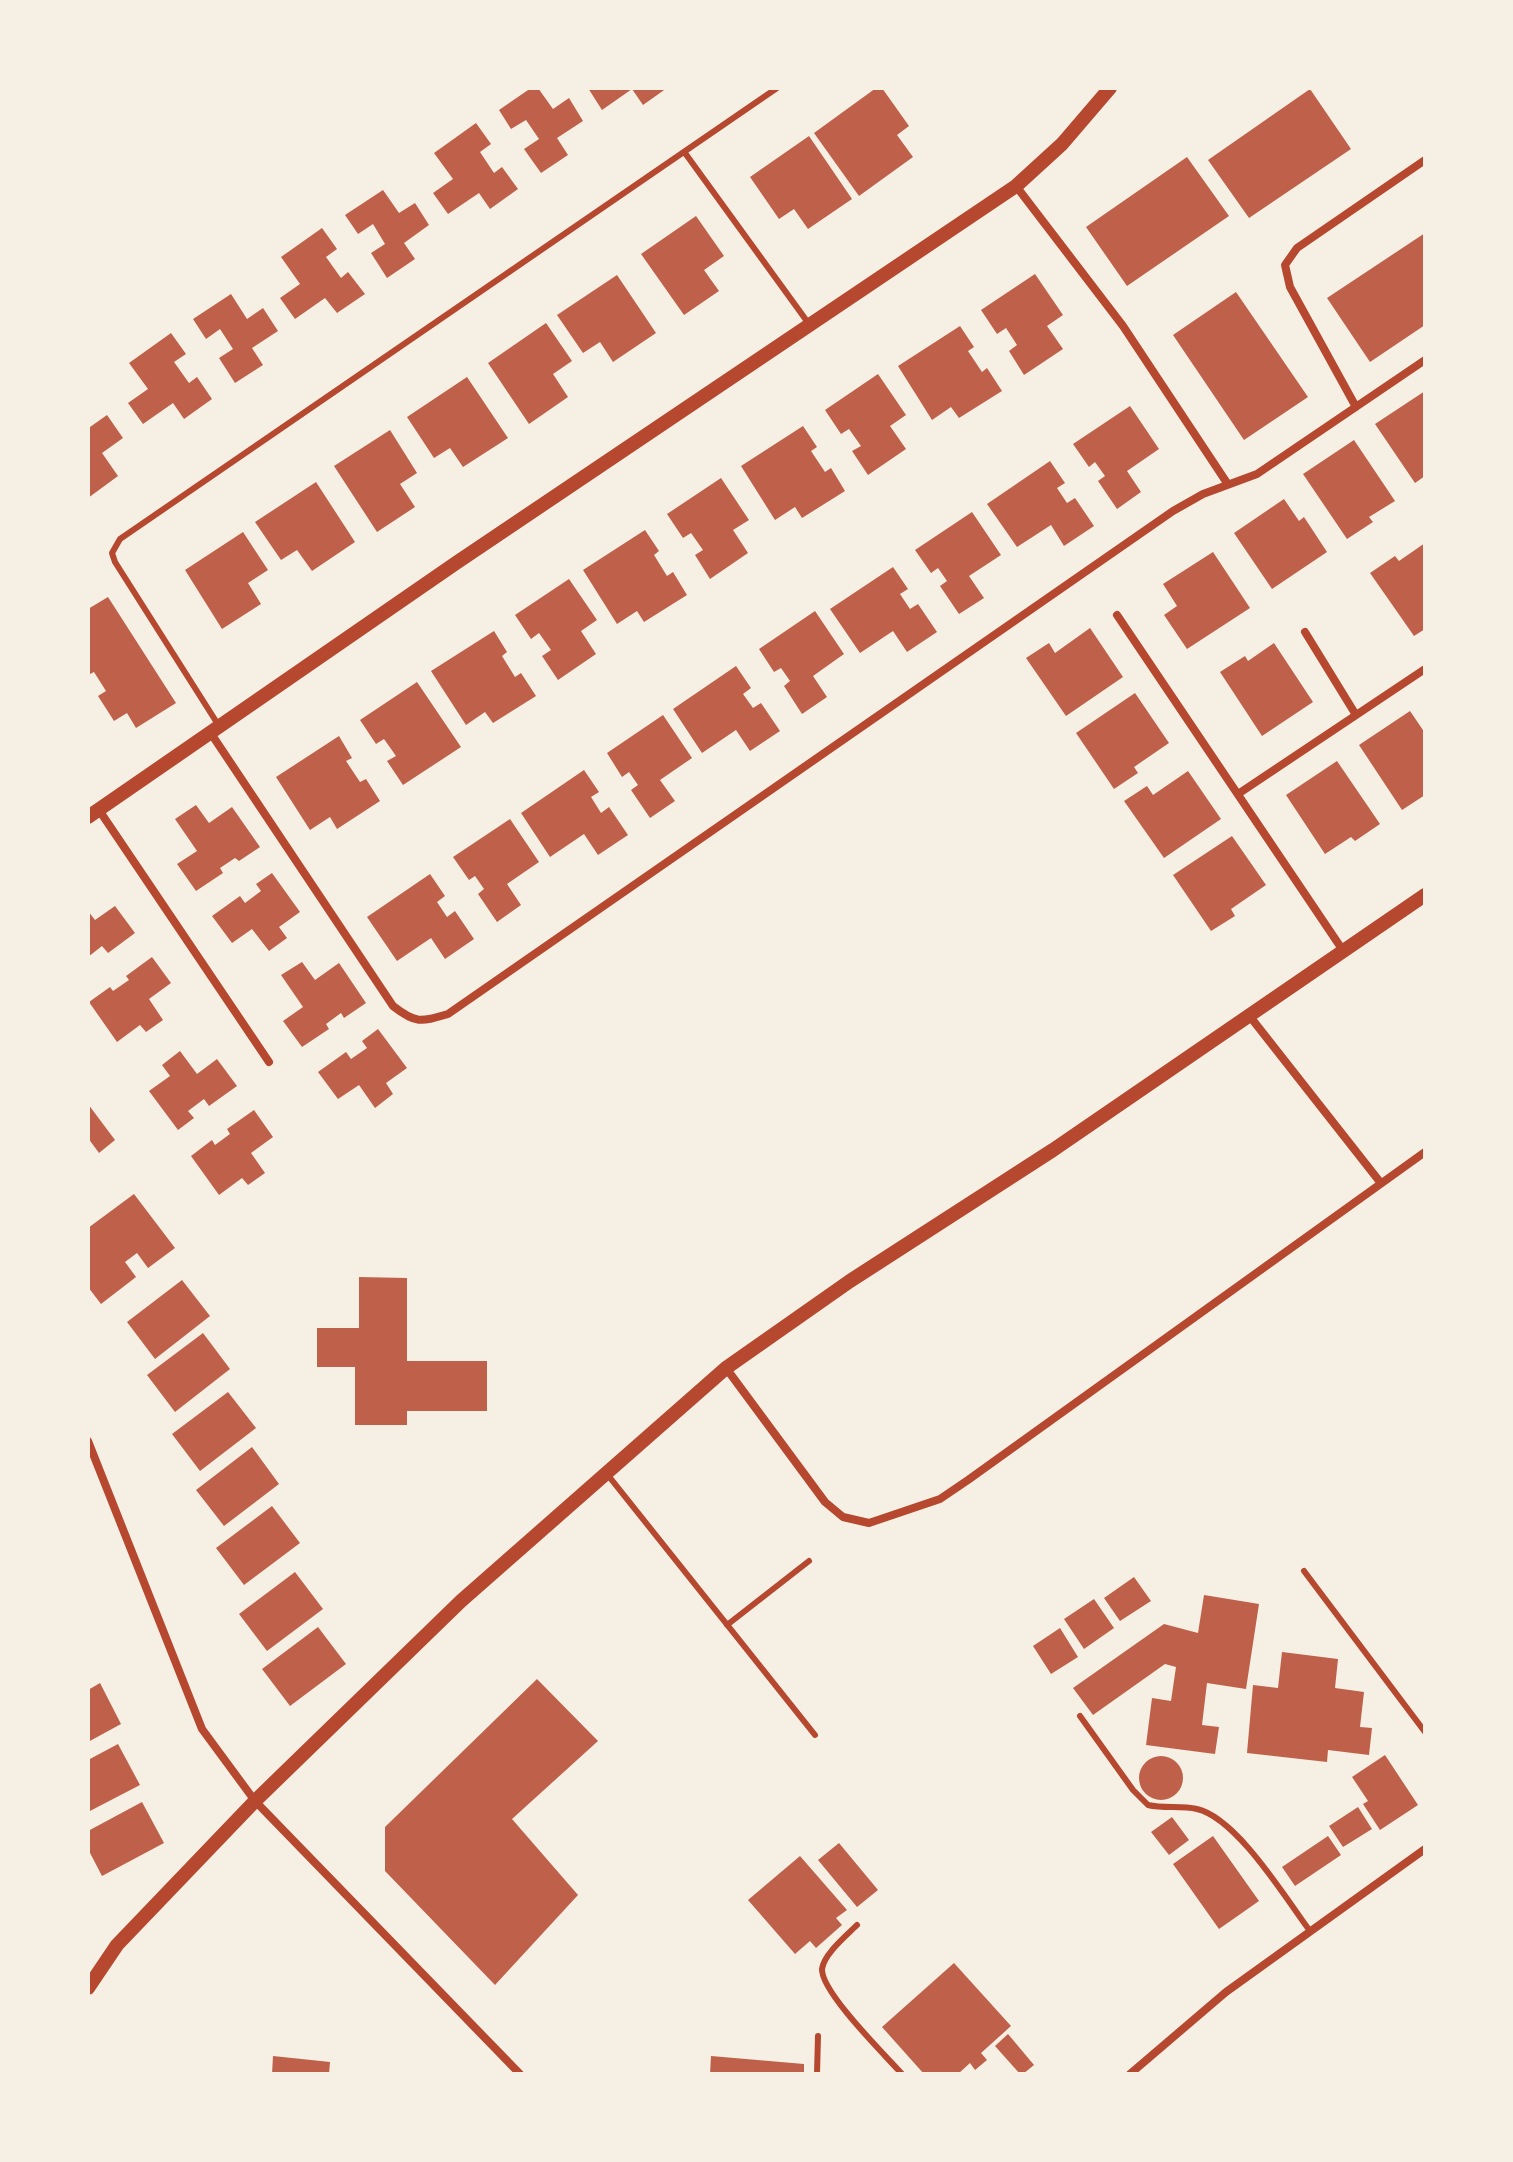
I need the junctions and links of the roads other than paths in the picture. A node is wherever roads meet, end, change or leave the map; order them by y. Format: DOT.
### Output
graph roads {
  1 [pos="777,88"];
  2 [pos="1110,88"];
  3 [pos="1099,95"];
  4 [pos="685,153"];
  5 [pos="1425,160"];
  6 [pos="1016,186"];
  7 [pos="809,324"];
  8 [pos="1425,360"];
  9 [pos="1356,407"];
  10 [pos="1227,483"];
  11 [pos="1117,615"];
  12 [pos="1305,632"];
  13 [pos="1425,669"];
  14 [pos="1356,715"];
  15 [pos="214,729"];
  16 [pos="1238,794"];
  17 [pos="93,814"];
  18 [pos="1425,895"];
  19 [pos="1344,952"];
  20 [pos="1248,1014"];
  21 [pos="269,1062"];
  22 [pos="1425,1152"];
  23 [pos="1380,1182"];
  24 [pos="726,1368"];
  25 [pos="88,1441"];
  26 [pos="607,1474"];
  27 [pos="809,1561"];
  28 [pos="1304,1571"];
  29 [pos="727,1625"];
  30 [pos="1080,1716"];
  31 [pos="1425,1732"];
  32 [pos="815,1735"];
  33 [pos="255,1801"];
  34 [pos="1425,1849"];
  35 [pos="857,1925"];
  36 [pos="1310,1931"];
  37 [pos="88,1988"];
  38 [pos="818,2036"];
  39 [pos="520,2074"];
  40 [pos="817,2074"];
  41 [pos="902,2074"];
  42 [pos="1130,2074"];
  1 -- 4 [label="lane"];
  2 -- 3 [label="street"];
  3 -- 6 [label="street"];
  4 -- 7 [label="lane"];
  4 -- 15 [label="lane"];
  5 -- 9 [label="street"];
  6 -- 7 [label="street"];
  6 -- 10 [label="street"];
  7 -- 15 [label="street"];
  8 -- 9 [label="street"];
  9 -- 10 [label="street"];
  10 -- 15 [label="street"];
  11 -- 16 [label="street"];
  12 -- 14 [label="street"];
  13 -- 14 [label="street"];
  14 -- 16 [label="street"];
  15 -- 17 [label="street"];
  16 -- 19 [label="street"];
  17 -- 21 [label="street"];
  18 -- 19 [label="street"];
  19 -- 20 [label="street"];
  20 -- 23 [label="street"];
  20 -- 24 [label="street"];
  22 -- 23 [label="street"];
  23 -- 24 [label="street"];
  24 -- 26 [label="street"];
  25 -- 33 [label="street"];
  26 -- 29 [label="lane"];
  26 -- 33 [label="street"];
  27 -- 29 [label="lane"];
  28 -- 31 [label="lane"];
  29 -- 32 [label="lane"];
  30 -- 36 [label="lane"];
  33 -- 37 [label="street"];
  33 -- 39 [label="street"];
  34 -- 36 [label="street"];
  35 -- 41 [label="lane"];
  36 -- 42 [label="street"];
  38 -- 40 [label="lane"];
}
